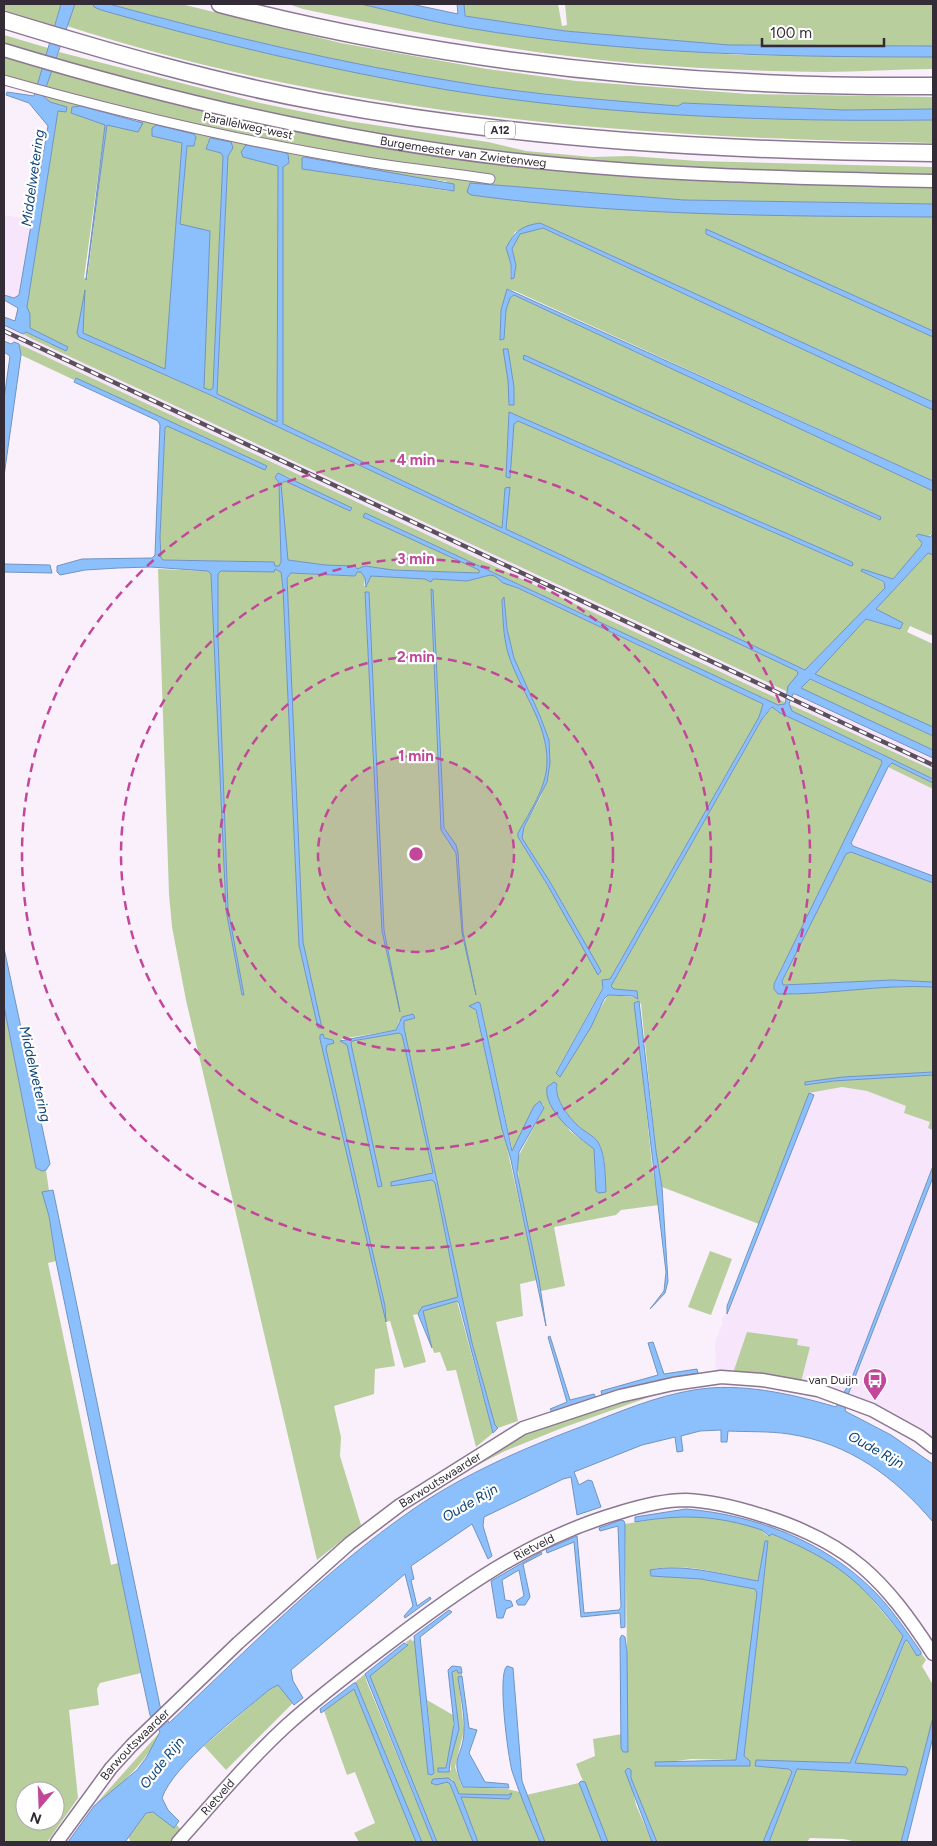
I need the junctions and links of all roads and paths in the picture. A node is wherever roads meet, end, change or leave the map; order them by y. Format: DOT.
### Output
graph roads {
  1 [pos="220,4"];
  2 [pos="4,20"];
  3 [pos="4,50"];
  4 [pos="4,80"];
  5 [pos="933,86"];
  6 [pos="933,153"];
  7 [pos="490,178"];
  8 [pos="933,181"];
  9 [pos="933,1447"];
  10 [pos="933,1654"];
  11 [pos="57,1842"];
  12 [pos="178,1842"];
  1 -- 5 [label="highway"];
  2 -- 6 [label="highway, A12"];
  3 -- 8 [label="main road, Burgemeester van Zwietenweg"];
  4 -- 7 [label="street, Parallelweg-west"];
  9 -- 11 [label="main road, Barwoutswaarder"];
  10 -- 12 [label="main road, Rietveld"];
}
